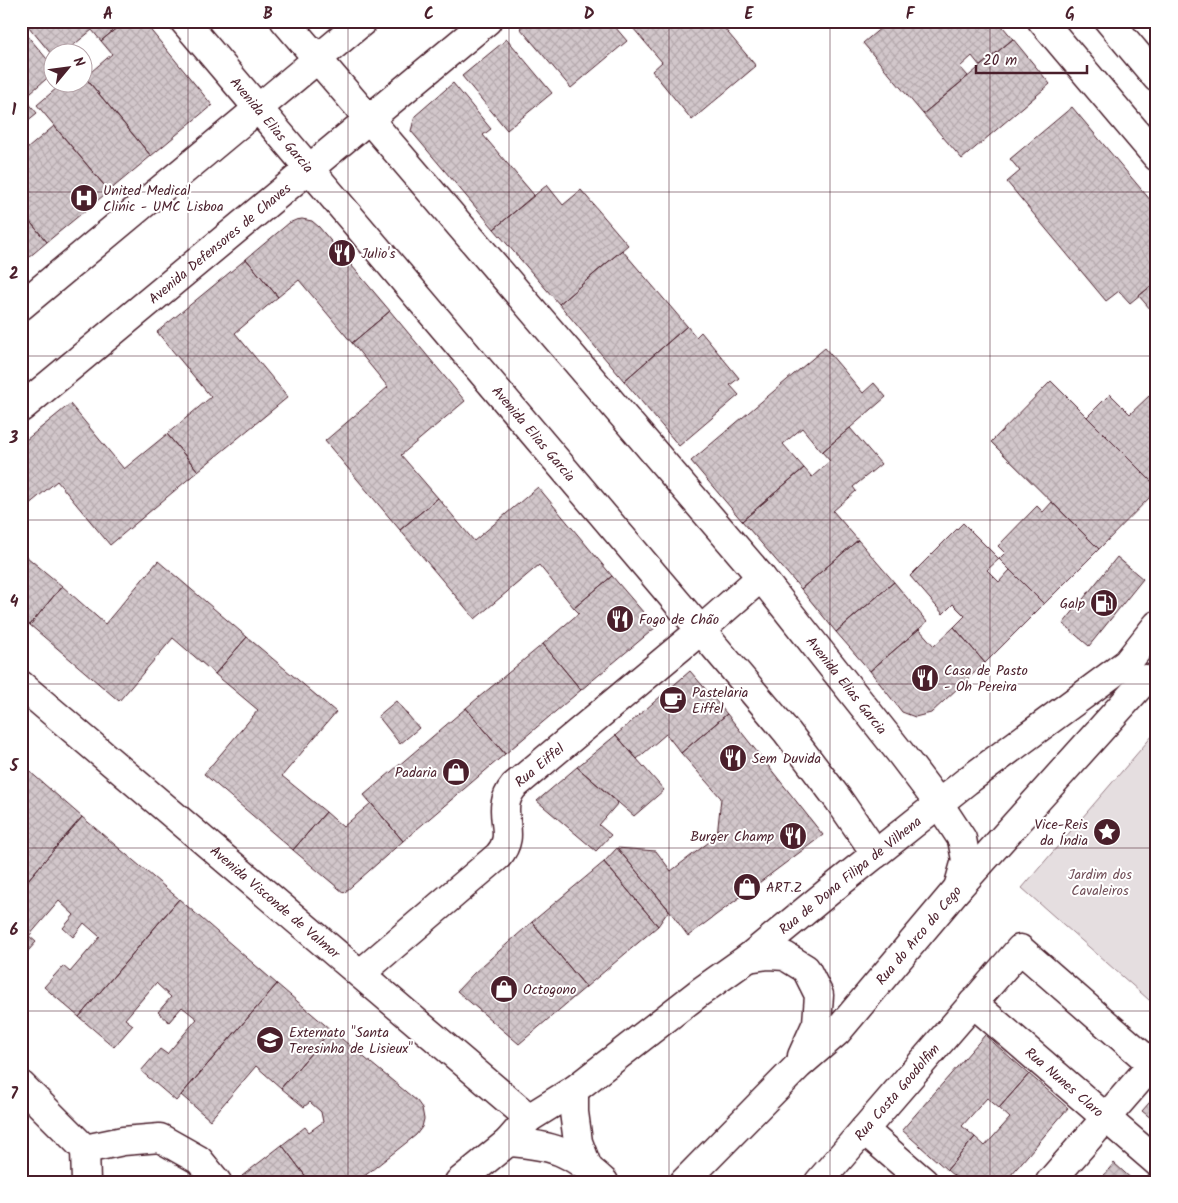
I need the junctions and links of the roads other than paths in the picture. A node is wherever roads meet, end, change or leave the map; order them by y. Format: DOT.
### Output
graph roads {
  1 [pos="184,21"];
  2 [pos="286,21"];
  3 [pos="363,21"];
  4 [pos="487,21"];
  5 [pos="1042,21"];
  6 [pos="1109,21"];
  7 [pos="318,59"];
  8 [pos="1157,78"];
  9 [pos="258,109"];
  10 [pos="369,119"];
  11 [pos="1157,157"];
  12 [pos="309,169"];
  13 [pos="21,306"];
  14 [pos="21,408"];
  15 [pos="761,577"];
  16 [pos="1157,626"];
  17 [pos="700,630"];
  18 [pos="1143,677"];
  19 [pos="21,685"];
  20 [pos="939,804"];
  21 [pos="876,854"];
  22 [pos="958,888"];
  23 [pos="748,958"];
  24 [pos="360,974"];
  25 [pos="973,1003"];
  26 [pos="1155,1061"];
  27 [pos="799,1065"];
  28 [pos="21,1085"];
  29 [pos="574,1090"];
  30 [pos="529,1118"];
  31 [pos="1106,1118"];
  32 [pos="864,1130"];
  33 [pos="508,1142"];
  34 [pos="85,1149"];
  35 [pos="1157,1162"];
  36 [pos="596,1175"];
  37 [pos="86,1182"];
  38 [pos="218,1182"];
  39 [pos="458,1182"];
  40 [pos="684,1182"];
  41 [pos="819,1182"];
  42 [pos="924,1182"];
  43 [pos="1050,1182"];
  1 -- 9 [label="street, Avenida Elias Garcia"];
  2 -- 7 [label="street, Avenida Elias Garcia"];
  3 -- 7 [label="street"];
  4 -- 10 [label="street, Avenida Defensores de Chaves"];
  5 -- 11 [label="street"];
  6 -- 8 [label="street"];
  7 -- 9 [label="street"];
  7 -- 10 [label="street, Avenida Elias Garcia"];
  9 -- 12 [label="street, Avenida Elias Garcia"];
  9 -- 13 [label="street"];
  10 -- 12 [label="street, Avenida Defensores de Chaves"];
  10 -- 15 [label="street, Avenida Elias Garcia"];
  12 -- 14 [label="street, Avenida Defensores de Chaves"];
  12 -- 17 [label="street, Avenida Elias Garcia"];
  15 -- 17 [label="street, Rua Eiffel"];
  15 -- 20 [label="street, Avenida Elias Garcia"];
  16 -- 18 [label="street"];
  17 -- 21 [label="street, Avenida Elias Garcia"];
  17 -- 24 [label="street, Rua Eiffel"];
  18 -- 20 [label="street, Rua de Dona Filipa de Vilhena"];
  18 -- 22 [label="street, Rua do Arco do Cego"];
  19 -- 24 [label="street, Avenida Visconde de Valmor"];
  20 -- 21 [label="street, Rua de Dona Filipa de Vilhena"];
  20 -- 22 [label="street, Avenida Elias Garcia"];
  21 -- 23 [label="street, Rua de Dona Filipa de Vilhena"];
  22 -- 27 [label="street, Rua do Arco do Cego"];
  23 -- 27 [label="street"];
  23 -- 29 [label="street, Rua de Dona Filipa de Vilhena"];
  24 -- 30 [label="street, Avenida Visconde de Valmor"];
  25 -- 26 [label="street, Rua Costa Goodolfim"];
  25 -- 31 [label="street, Rua Nunes Claro"];
  25 -- 32 [label="street, Rua Costa Goodolfim"];
  26 -- 31 [label="street"];
  27 -- 40 [label="street, Rua do Arco do Cego"];
  28 -- 34 [label="street"];
  29 -- 30 [label="street, Rua de Dona Filipa de Vilhena"];
  29 -- 36 [label="street"];
  30 -- 33 [label="street, Rua de Dona Filipa de Vilhena"];
  31 -- 35 [label="street, Rua Nunes Claro"];
  31 -- 43 [label="street"];
  32 -- 41 [label="street, Rua Costa Goodolfim"];
  32 -- 42 [label="street"];
  33 -- 36 [label="street"];
  33 -- 39 [label="street"];
  34 -- 37 [label="street"];
  34 -- 38 [label="street"];
}
